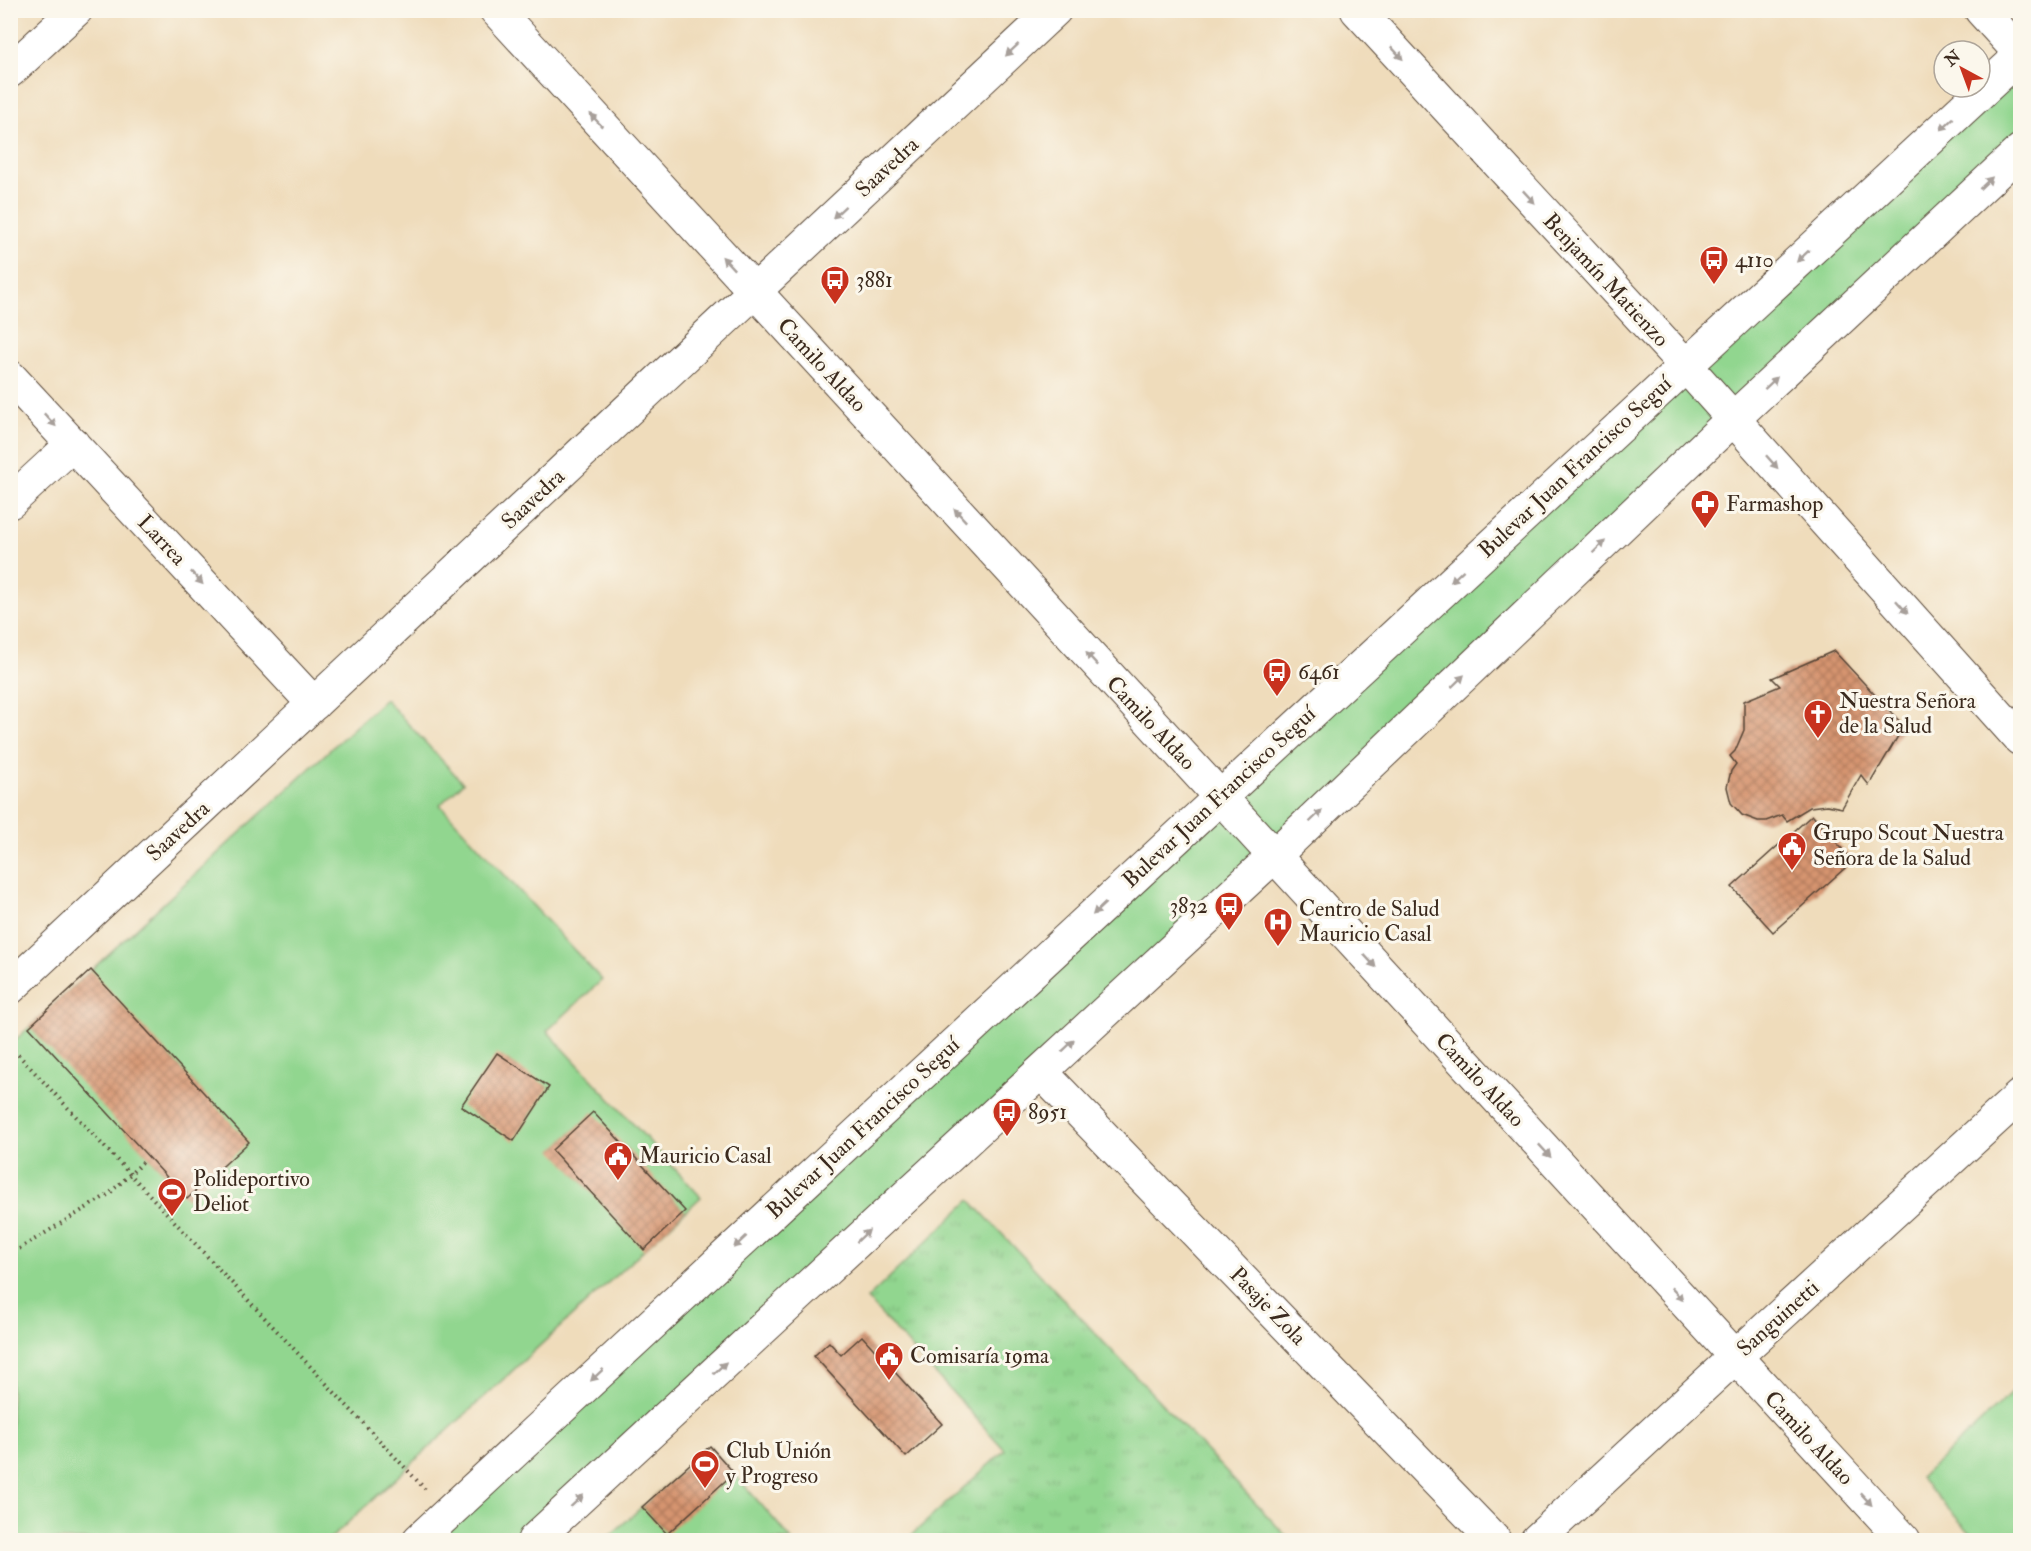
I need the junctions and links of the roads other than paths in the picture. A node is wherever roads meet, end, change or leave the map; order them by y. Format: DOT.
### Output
graph roads {
  1 [pos="76,10"];
  2 [pos="496,10"];
  3 [pos="1055,10"];
  4 [pos="1357,10"];
  5 [pos="1981,10"];
  6 [pos="2020,55"];
  7 [pos="10,71"];
  8 [pos="2020,151"];
  9 [pos="754,291"];
  10 [pos="1685,365"];
  11 [pos="10,377"];
  12 [pos="1733,419"];
  13 [pos="73,444"];
  14 [pos="10,502"];
  15 [pos="314,704"];
  16 [pos="2020,739"];
  17 [pos="1219,797"];
  18 [pos="1274,856"];
  19 [pos="10,988"];
  20 [pos="1041,1072"];
  21 [pos="2020,1096"];
  22 [pos="1735,1357"];
  23 [pos="419,1540"];
  24 [pos="534,1540"];
  25 [pos="1494,1540"];
  26 [pos="1537,1540"];
  27 [pos="1904,1540"];
  1 -- 7 [label="street"];
  9 -- 2 [label="street, Camilo Aldao, one-way"];
  3 -- 9 [label="street, Saavedra, one-way"];
  4 -- 10 [label="street, Benjamín Matienzo, one-way"];
  5 -- 6 [label="street"];
  6 -- 10 [label="street, Bulevar Juan Francisco Seguí, one-way"];
  12 -- 8 [label="street, one-way"];
  9 -- 15 [label="street, Saavedra"];
  17 -- 9 [label="street, Camilo Aldao, one-way"];
  10 -- 12 [label="street, Benjamín Matienzo"];
  10 -- 17 [label="street, Bulevar Juan Francisco Seguí, one-way"];
  11 -- 13 [label="street, Larrea, one-way"];
  12 -- 16 [label="street, Benjamín Matienzo, one-way"];
  18 -- 12 [label="street, one-way"];
  13 -- 14 [label="street"];
  13 -- 15 [label="street, Larrea, one-way"];
  15 -- 19 [label="street, Saavedra"];
  17 -- 18 [label="street, Camilo Aldao"];
  17 -- 23 [label="street, Bulevar Juan Francisco Seguí, one-way"];
  20 -- 18 [label="street, one-way"];
  18 -- 22 [label="street, Camilo Aldao, one-way"];
  24 -- 20 [label="street, one-way"];
  20 -- 25 [label="street, Pasaje Zola"];
  21 -- 22 [label="street, Sanguinetti"];
  22 -- 26 [label="street, Sanguinetti"];
  22 -- 27 [label="street, Camilo Aldao, one-way"];
}
